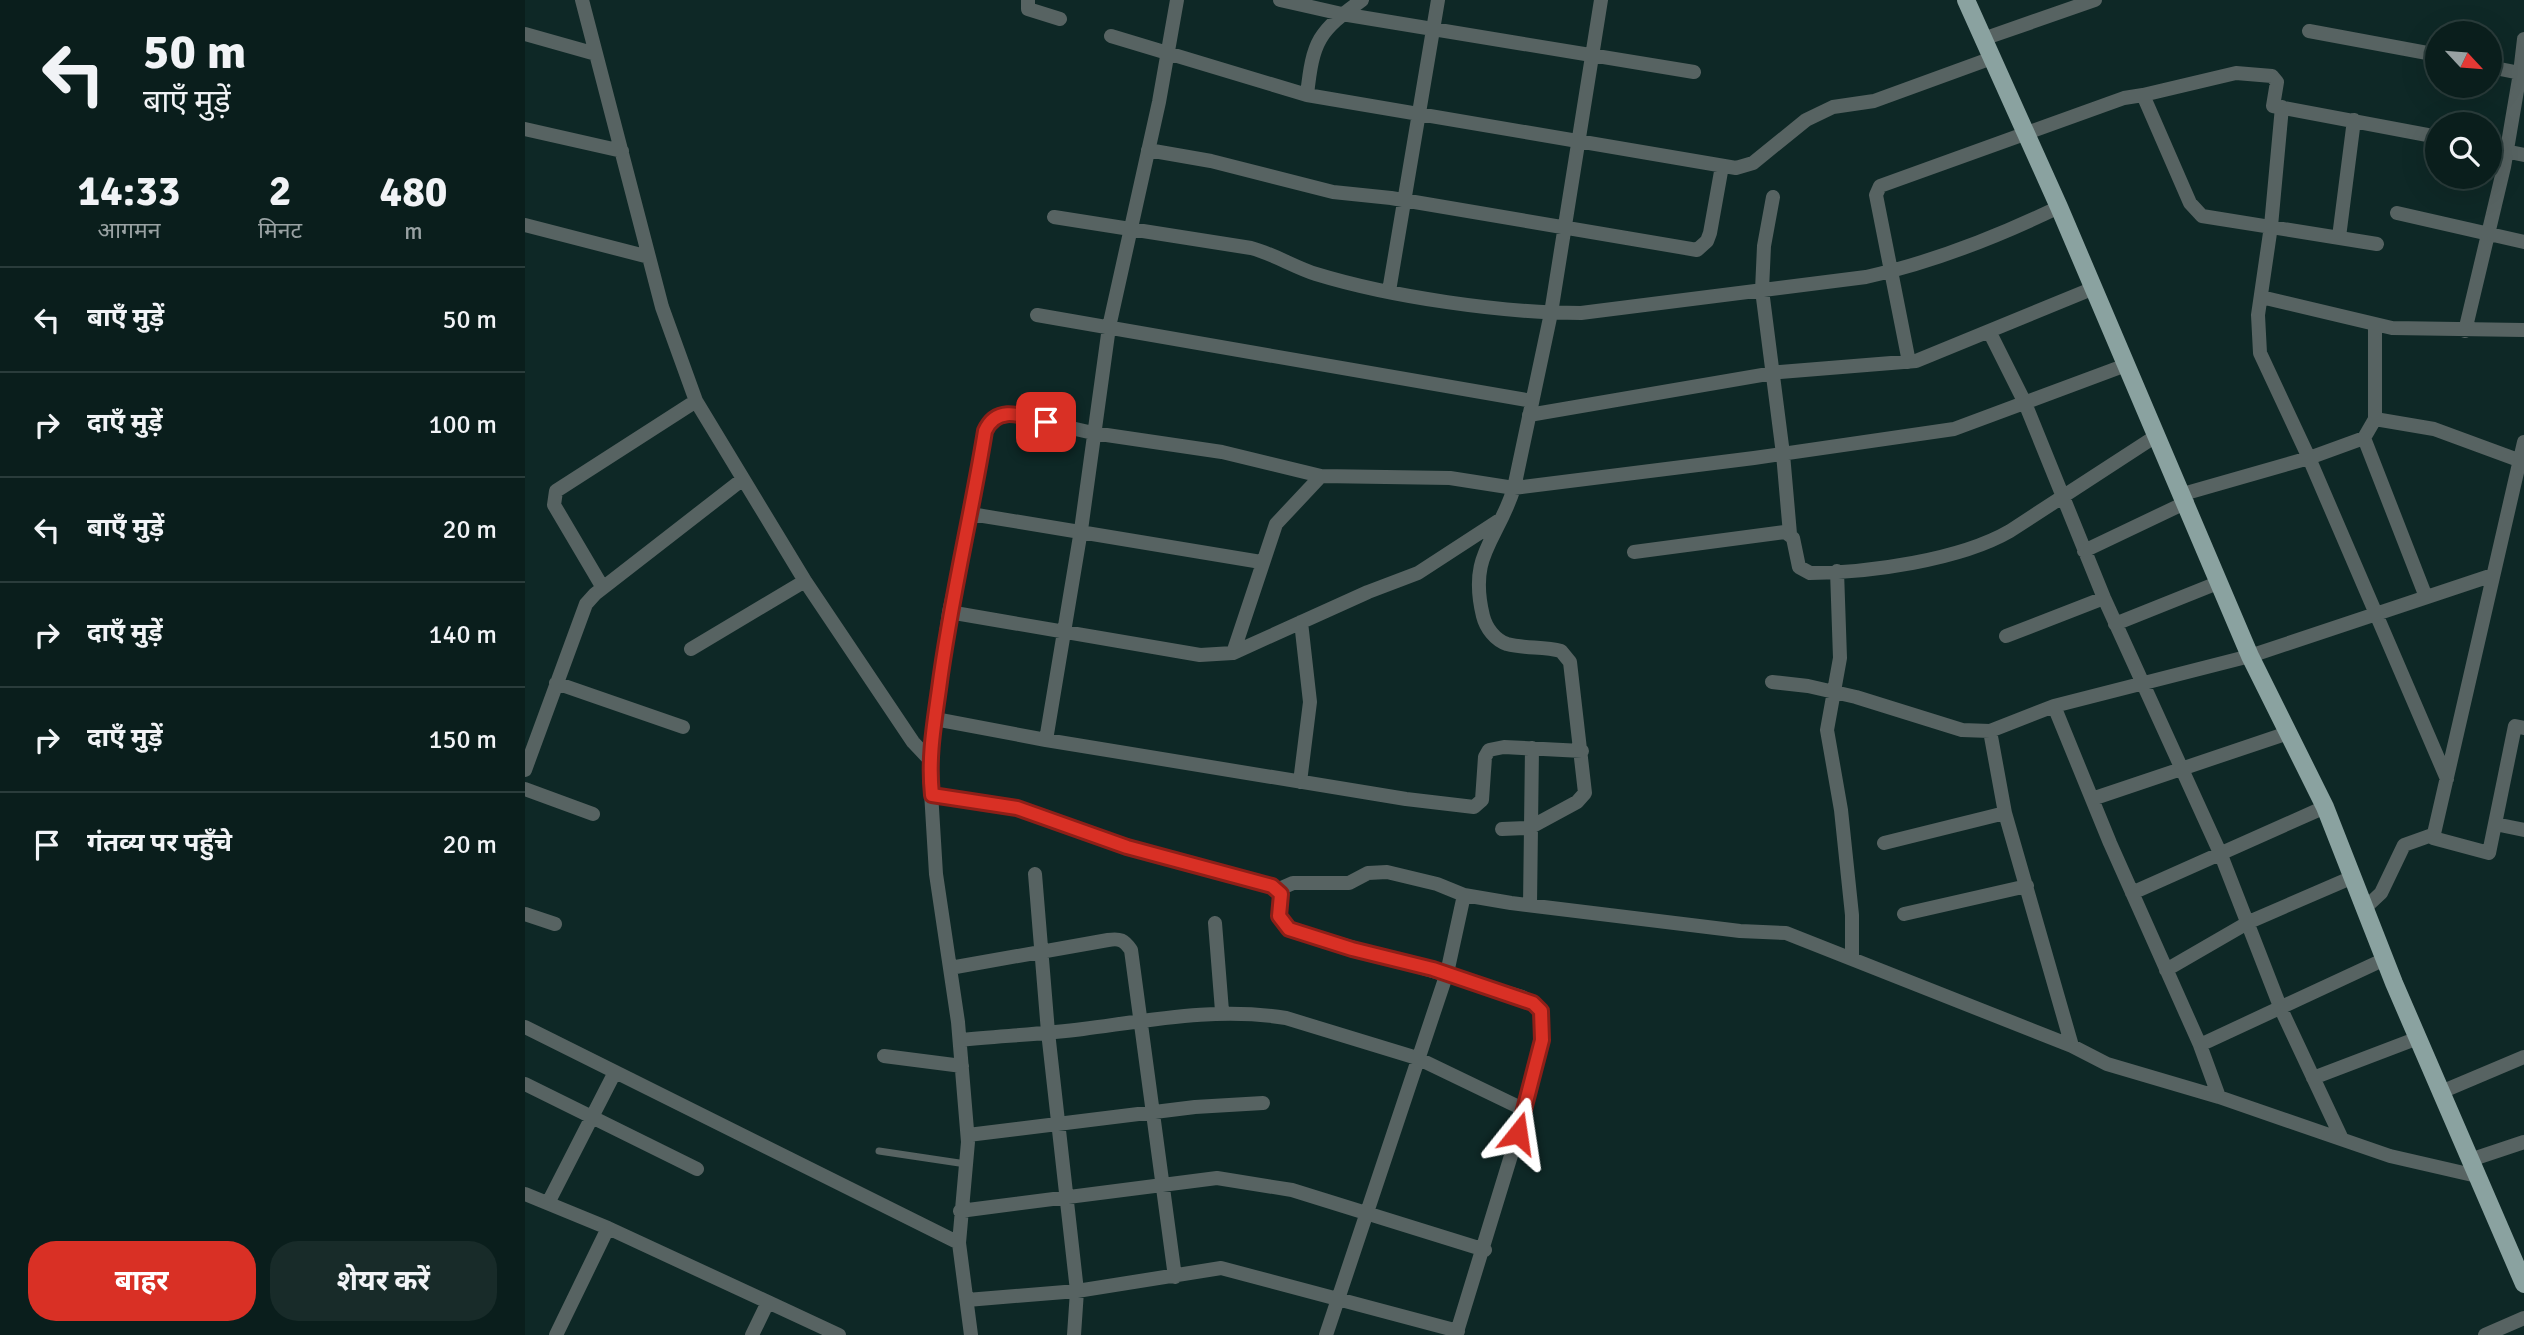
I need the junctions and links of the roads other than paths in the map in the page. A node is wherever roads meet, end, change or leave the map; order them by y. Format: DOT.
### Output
graph roads {
  1 [pos="582,0"];
  2 [pos="1028,0"];
  3 [pos="1177,0"];
  4 [pos="1280,0"];
  5 [pos="1362,0"];
  6 [pos="1438,0"];
  7 [pos="1601,0"];
  8 [pos="1966,0"];
  9 [pos="2095,0"];
  10 [pos="1342,15"];
  11 [pos="1060,19"];
  12 [pos="1431,28"];
  13 [pos="2309,31"];
  14 [pos="525,34"];
  15 [pos="1111,36"];
  16 [pos="1983,39"];
  17 [pos="2524,39"];
  18 [pos="2425,53"];
  19 [pos="596,54"];
  20 [pos="1167,55"];
  21 [pos="1594,55"];
  22 [pos="1992,58"];
  23 [pos="2503,70"];
  24 [pos="1694,72"];
  25 [pos="2522,74"];
  26 [pos="1307,95"];
  27 [pos="2143,95"];
  28 [pos="2282,107"];
  29 [pos="1416,115"];
  30 [pos="2354,120"];
  31 [pos="525,129"];
  32 [pos="2425,134"];
  33 [pos="2027,135"];
  34 [pos="1578,142"];
  35 [pos="1148,150"];
  36 [pos="2502,150"];
  37 [pos="621,151"];
  38 [pos="2507,151"];
  39 [pos="2524,155"];
  40 [pos="1722,166"];
  41 [pos="1773,197"];
  42 [pos="1404,200"];
  43 [pos="2059,207"];
  44 [pos="2397,213"];
  45 [pos="1054,217"];
  46 [pos="525,225"];
  47 [pos="2271,226"];
  48 [pos="1563,227"];
  49 [pos="1131,229"];
  50 [pos="2487,234"];
  51 [pos="2339,237"];
  52 [pos="2524,243"];
  53 [pos="2377,244"];
  54 [pos="649,257"];
  55 [pos="1893,271"];
  56 [pos="2094,288"];
  57 [pos="1762,290"];
  58 [pos="1389,291"];
  59 [pos="2261,297"];
  60 [pos="1552,313"];
  61 [pos="1037,315"];
  62 [pos="2375,325"];
  63 [pos="1109,327"];
  64 [pos="1989,331"];
  65 [pos="2465,331"];
  66 [pos="2524,331"];
  67 [pos="1909,362"];
  68 [pos="2126,365"];
  69 [pos="1771,374"];
  70 [pos="696,401"];
  71 [pos="2025,403"];
  72 [pos="1531,408"];
  73 [pos="2375,419"];
  74 [pos="1093,433"];
  75 [pos="2157,436"];
  76 [pos="2364,438"];
  77 [pos="2524,442"];
  78 [pos="1783,454"];
  79 [pos="2309,458"];
  80 [pos="2521,461"];
  81 [pos="1321,476"];
  82 [pos="743,479"];
  83 [pos="1514,488"];
  84 [pos="2062,498"];
  85 [pos="2185,498"];
  86 [pos="971,514"];
  87 [pos="1502,519"];
  88 [pos="1081,530"];
  89 [pos="1790,534"];
  90 [pos="2084,551"];
  91 [pos="1634,552"];
  92 [pos="1261,562"];
  93 [pos="1837,571"];
  94 [pos="2493,575"];
  95 [pos="805,581"];
  96 [pos="2220,582"];
  97 [pos="603,588"];
  98 [pos="2426,597"];
  99 [pos="2104,598"];
  100 [pos="949,612"];
  101 [pos="2375,614"];
  102 [pos="1301,622"];
  103 [pos="2115,624"];
  104 [pos="1064,632"];
  105 [pos="2006,636"];
  106 [pos="691,649"];
  107 [pos="1233,653"];
  108 [pos="2250,656"];
  109 [pos="1772,682"];
  110 [pos="556,683"];
  111 [pos="2143,683"];
  112 [pos="1832,692"];
  113 [pos="2054,706"];
  114 [pos="935,719"];
  115 [pos="683,727"];
  116 [pos="2524,728"];
  117 [pos="1990,731"];
  118 [pos="2288,733"];
  119 [pos="1045,740"];
  120 [pos="1532,748"];
  121 [pos="1582,751"];
  122 [pos="929,759"];
  123 [pos="2182,769"];
  124 [pos="525,770"];
  125 [pos="2447,779"];
  126 [pos="1300,782"];
  127 [pos="525,789"];
  128 [pos="932,795"];
  129 [pos="2092,799"];
  130 [pos="2325,807"];
  131 [pos="2005,813"];
  132 [pos="593,814"];
  133 [pos="2495,824"];
  134 [pos="1529,828"];
  135 [pos="1502,829"];
  136 [pos="2524,830"];
  137 [pos="2432,835"];
  138 [pos="1884,843"];
  139 [pos="2221,855"];
  140 [pos="1035,874"];
  141 [pos="2353,877"];
  142 [pos="2027,886"];
  143 [pos="1277,890"];
  144 [pos="2132,893"];
  145 [pos="1464,895"];
  146 [pos="1530,905"];
  147 [pos="2365,908"];
  148 [pos="525,914"];
  149 [pos="1904,914"];
  150 [pos="2249,922"];
  151 [pos="1215,923"];
  152 [pos="555,924"];
  153 [pos="1043,951"];
  154 [pos="1852,959"];
  155 [pos="2385,959"];
  156 [pos="950,968"];
  157 [pos="2166,970"];
  158 [pos="1447,973"];
  159 [pos="2281,1009"];
  160 [pos="1222,1012"];
  161 [pos="1141,1022"];
  162 [pos="525,1027"];
  163 [pos="1048,1032"];
  164 [pos="2418,1038"];
  165 [pos="960,1040"];
  166 [pos="2200,1045"];
  167 [pos="2072,1046"];
  168 [pos="884,1056"];
  169 [pos="2524,1057"];
  170 [pos="1417,1058"];
  171 [pos="962,1066"];
  172 [pos="615,1072"];
  173 [pos="2313,1078"];
  174 [pos="525,1084"];
  175 [pos="2441,1091"];
  176 [pos="2219,1097"];
  177 [pos="1263,1102"];
  178 [pos="1525,1110"];
  179 [pos="1152,1112"];
  180 [pos="592,1116"];
  181 [pos="1059,1124"];
  182 [pos="968,1135"];
  183 [pos="2341,1137"];
  184 [pos="2524,1142"];
  185 [pos="879,1151"];
  186 [pos="966,1164"];
  187 [pos="2474,1168"];
  188 [pos="697,1169"];
  189 [pos="1161,1184"];
  190 [pos="525,1194"];
  191 [pos="1066,1197"];
  192 [pos="548,1203"];
  193 [pos="960,1211"];
  194 [pos="1367,1212"];
  195 [pos="608,1228"];
  196 [pos="959,1243"];
  197 [pos="1485,1250"];
  198 [pos="1175,1277"];
  199 [pos="2524,1284"];
  200 [pos="1077,1291"];
  201 [pos="1337,1298"];
  202 [pos="967,1300"];
  203 [pos="768,1303"];
  204 [pos="2524,1318"];
  205 [pos="563,1333"];
  206 [pos="1457,1333"];
  207 [pos="752,1335"];
  208 [pos="839,1335"];
  209 [pos="971,1335"];
  210 [pos="1074,1335"];
  211 [pos="1325,1335"];
  212 [pos="2485,1335"];
  1 -- 19 [label="street"];
  2 -- 11 [label="street"];
  3 -- 20 [label="street"];
  4 -- 10 [label="street"];
  5 -- 10 [label="street"];
  6 -- 12 [label="street"];
  7 -- 21 [label="street"];
  8 -- 16 [label="main road"];
  9 -- 16 [label="street"];
  10 -- 12 [label="street"];
  10 -- 26 [label="street"];
  12 -- 21 [label="street"];
  12 -- 29 [label="street"];
  13 -- 18 [label="street"];
  14 -- 19 [label="street"];
  15 -- 20 [label="street"];
  16 -- 22 [label="main road"];
  17 -- 25 [label="street"];
  19 -- 37 [label="street"];
  20 -- 26 [label="street"];
  20 -- 35 [label="street"];
  21 -- 24 [label="street"];
  21 -- 34 [label="street"];
  22 -- 33 [label="main road"];
  22 -- 40 [label="street"];
  23 -- 25 [label="street"];
  25 -- 38 [label="street"];
  26 -- 29 [label="street"];
  27 -- 28 [label="street"];
  27 -- 33 [label="street"];
  27 -- 47 [label="street"];
  28 -- 30 [label="street"];
  28 -- 47 [label="street"];
  29 -- 34 [label="street"];
  29 -- 42 [label="street"];
  30 -- 32 [label="street"];
  30 -- 51 [label="street"];
  31 -- 37 [label="street"];
  33 -- 43 [label="main road"];
  33 -- 55 [label="street"];
  34 -- 40 [label="street"];
  34 -- 48 [label="street"];
  35 -- 42 [label="street"];
  35 -- 49 [label="street"];
  36 -- 38 [label="street"];
  37 -- 54 [label="street"];
  38 -- 39 [label="street"];
  38 -- 50 [label="street"];
  40 -- 48 [label="street"];
  41 -- 57 [label="street"];
  42 -- 48 [label="street"];
  42 -- 58 [label="street"];
  43 -- 55 [label="street"];
  43 -- 56 [label="main road"];
  44 -- 50 [label="street"];
  45 -- 49 [label="street"];
  46 -- 54 [label="street"];
  47 -- 51 [label="street"];
  47 -- 59 [label="street"];
  48 -- 60 [label="street"];
  49 -- 58 [label="street"];
  49 -- 63 [label="street"];
  50 -- 52 [label="street"];
  50 -- 65 [label="street"];
  51 -- 53 [label="street"];
  54 -- 70 [label="street"];
  55 -- 57 [label="street"];
  55 -- 67 [label="street"];
  56 -- 64 [label="street"];
  56 -- 68 [label="main road"];
  57 -- 60 [label="street"];
  57 -- 69 [label="street"];
  58 -- 60 [label="street"];
  59 -- 62 [label="street"];
  59 -- 79 [label="street"];
  60 -- 72 [label="street"];
  61 -- 63 [label="street"];
  62 -- 65 [label="street"];
  62 -- 73 [label="street"];
  63 -- 72 [label="street"];
  63 -- 74 [label="street"];
  64 -- 67 [label="street"];
  64 -- 71 [label="street"];
  65 -- 66 [label="street"];
  67 -- 69 [label="street"];
  68 -- 71 [label="street"];
  68 -- 75 [label="main road"];
  69 -- 72 [label="street"];
  69 -- 78 [label="street"];
  70 -- 82 [label="street"];
  70 -- 97 [label="street"];
  71 -- 78 [label="street"];
  71 -- 84 [label="street"];
  72 -- 83 [label="street"];
  73 -- 76 [label="street"];
  73 -- 80 [label="street"];
  74 -- 81 [label="street"];
  74 -- 86 [label="street"];
  74 -- 88 [label="street"];
  75 -- 84 [label="street"];
  75 -- 85 [label="main road"];
  76 -- 79 [label="street"];
  76 -- 98 [label="street"];
  77 -- 80 [label="street"];
  78 -- 83 [label="street"];
  78 -- 89 [label="street"];
  79 -- 85 [label="street"];
  79 -- 101 [label="street"];
  80 -- 94 [label="street"];
  81 -- 83 [label="street"];
  81 -- 92 [label="street"];
  82 -- 95 [label="street"];
  82 -- 97 [label="street"];
  83 -- 87 [label="street"];
  84 -- 90 [label="street"];
  84 -- 93 [label="street"];
  85 -- 90 [label="street"];
  85 -- 96 [label="main road"];
  86 -- 88 [label="street"];
  86 -- 100 [label="street"];
  87 -- 102 [label="street"];
  87 -- 121 [label="street"];
  88 -- 92 [label="street"];
  88 -- 104 [label="street"];
  89 -- 91 [label="street"];
  89 -- 93 [label="street"];
  90 -- 99 [label="street"];
  92 -- 107 [label="street"];
  93 -- 112 [label="street"];
  94 -- 98 [label="street"];
  94 -- 125 [label="street"];
  95 -- 106 [label="street"];
  95 -- 122 [label="street"];
  96 -- 103 [label="street"];
  96 -- 108 [label="main road"];
  97 -- 110 [label="street"];
  98 -- 101 [label="street"];
  99 -- 103 [label="street"];
  99 -- 105 [label="street"];
  100 -- 104 [label="street"];
  100 -- 114 [label="street"];
  101 -- 108 [label="street"];
  101 -- 125 [label="street"];
  102 -- 107 [label="street"];
  102 -- 126 [label="street"];
  103 -- 111 [label="street"];
  104 -- 107 [label="street"];
  104 -- 119 [label="street"];
  108 -- 111 [label="street"];
  108 -- 118 [label="main road"];
  109 -- 112 [label="street"];
  110 -- 115 [label="street"];
  110 -- 124 [label="street"];
  111 -- 113 [label="street"];
  111 -- 123 [label="street"];
  112 -- 117 [label="street"];
  112 -- 154 [label="street"];
  113 -- 117 [label="street"];
  113 -- 129 [label="street"];
  114 -- 119 [label="street"];
  114 -- 122 [label="street"];
  116 -- 133 [label="street"];
  117 -- 131 [label="street"];
  118 -- 123 [label="street"];
  118 -- 130 [label="main road"];
  119 -- 126 [label="street"];
  120 -- 121 [label="street"];
  120 -- 126 [label="street"];
  120 -- 134 [label="street"];
  121 -- 134 [label="street"];
  122 -- 128 [label="street"];
  123 -- 129 [label="street"];
  123 -- 139 [label="street"];
  125 -- 137 [label="street"];
  127 -- 132 [label="street"];
  128 -- 143 [label="street"];
  128 -- 156 [label="street"];
  129 -- 144 [label="street"];
  130 -- 139 [label="street"];
  130 -- 141 [label="main road"];
  131 -- 138 [label="street"];
  131 -- 142 [label="street"];
  133 -- 136 [label="street"];
  133 -- 137 [label="street"];
  134 -- 135 [label="street"];
  134 -- 146 [label="street"];
  137 -- 147 [label="street"];
  139 -- 144 [label="street"];
  139 -- 150 [label="street"];
  140 -- 153 [label="street"];
  141 -- 147 [label="main road"];
  141 -- 150 [label="street"];
  142 -- 149 [label="street"];
  142 -- 167 [label="street"];
  143 -- 145 [label="street"];
  143 -- 158 [label="street"];
  144 -- 157 [label="street"];
  145 -- 146 [label="street"];
  145 -- 158 [label="street"];
  146 -- 154 [label="street"];
  147 -- 155 [label="main road"];
  148 -- 152 [label="street"];
  150 -- 157 [label="street"];
  150 -- 159 [label="street"];
  151 -- 160 [label="street"];
  153 -- 156 [label="street"];
  153 -- 161 [label="street"];
  153 -- 163 [label="street"];
  154 -- 167 [label="street"];
  155 -- 159 [label="street"];
  155 -- 164 [label="main road"];
  156 -- 165 [label="street"];
  157 -- 166 [label="street"];
  158 -- 170 [label="street"];
  158 -- 178 [label="street"];
  159 -- 166 [label="street"];
  159 -- 173 [label="street"];
  160 -- 161 [label="street"];
  160 -- 170 [label="street"];
  161 -- 163 [label="street"];
  161 -- 179 [label="street"];
  162 -- 172 [label="street"];
  163 -- 165 [label="street"];
  163 -- 181 [label="street"];
  164 -- 173 [label="street"];
  164 -- 175 [label="main road"];
  165 -- 171 [label="street"];
  166 -- 176 [label="street"];
  167 -- 176 [label="street"];
  168 -- 171 [label="street"];
  169 -- 175 [label="street"];
  170 -- 178 [label="street"];
  170 -- 194 [label="street"];
  171 -- 182 [label="street"];
  172 -- 180 [label="street"];
  172 -- 196 [label="street"];
  173 -- 183 [label="street"];
  174 -- 180 [label="street"];
  175 -- 187 [label="main road"];
  176 -- 183 [label="street"];
  177 -- 179 [label="street"];
  178 -- 197 [label="street"];
  179 -- 181 [label="street"];
  179 -- 189 [label="street"];
  180 -- 188 [label="street"];
  180 -- 192 [label="street"];
  181 -- 182 [label="street"];
  181 -- 191 [label="street"];
  182 -- 186 [label="street"];
  183 -- 187 [label="street"];
  184 -- 187 [label="street"];
  185 -- 186 [label="lane"];
  186 -- 193 [label="street"];
  187 -- 199 [label="main road"];
  189 -- 191 [label="street"];
  189 -- 194 [label="street"];
  189 -- 198 [label="street"];
  190 -- 192 [label="street"];
  191 -- 193 [label="street"];
  191 -- 200 [label="street"];
  192 -- 195 [label="street"];
  193 -- 196 [label="street"];
  194 -- 197 [label="street"];
  194 -- 201 [label="street"];
  195 -- 203 [label="street"];
  195 -- 205 [label="street"];
  196 -- 202 [label="street"];
  197 -- 206 [label="street"];
  198 -- 200 [label="street"];
  198 -- 201 [label="street"];
  200 -- 202 [label="street"];
  200 -- 210 [label="street"];
  201 -- 206 [label="street"];
  201 -- 211 [label="street"];
  202 -- 209 [label="street"];
  203 -- 207 [label="street"];
  203 -- 208 [label="street"];
  204 -- 212 [label="street"];
}
